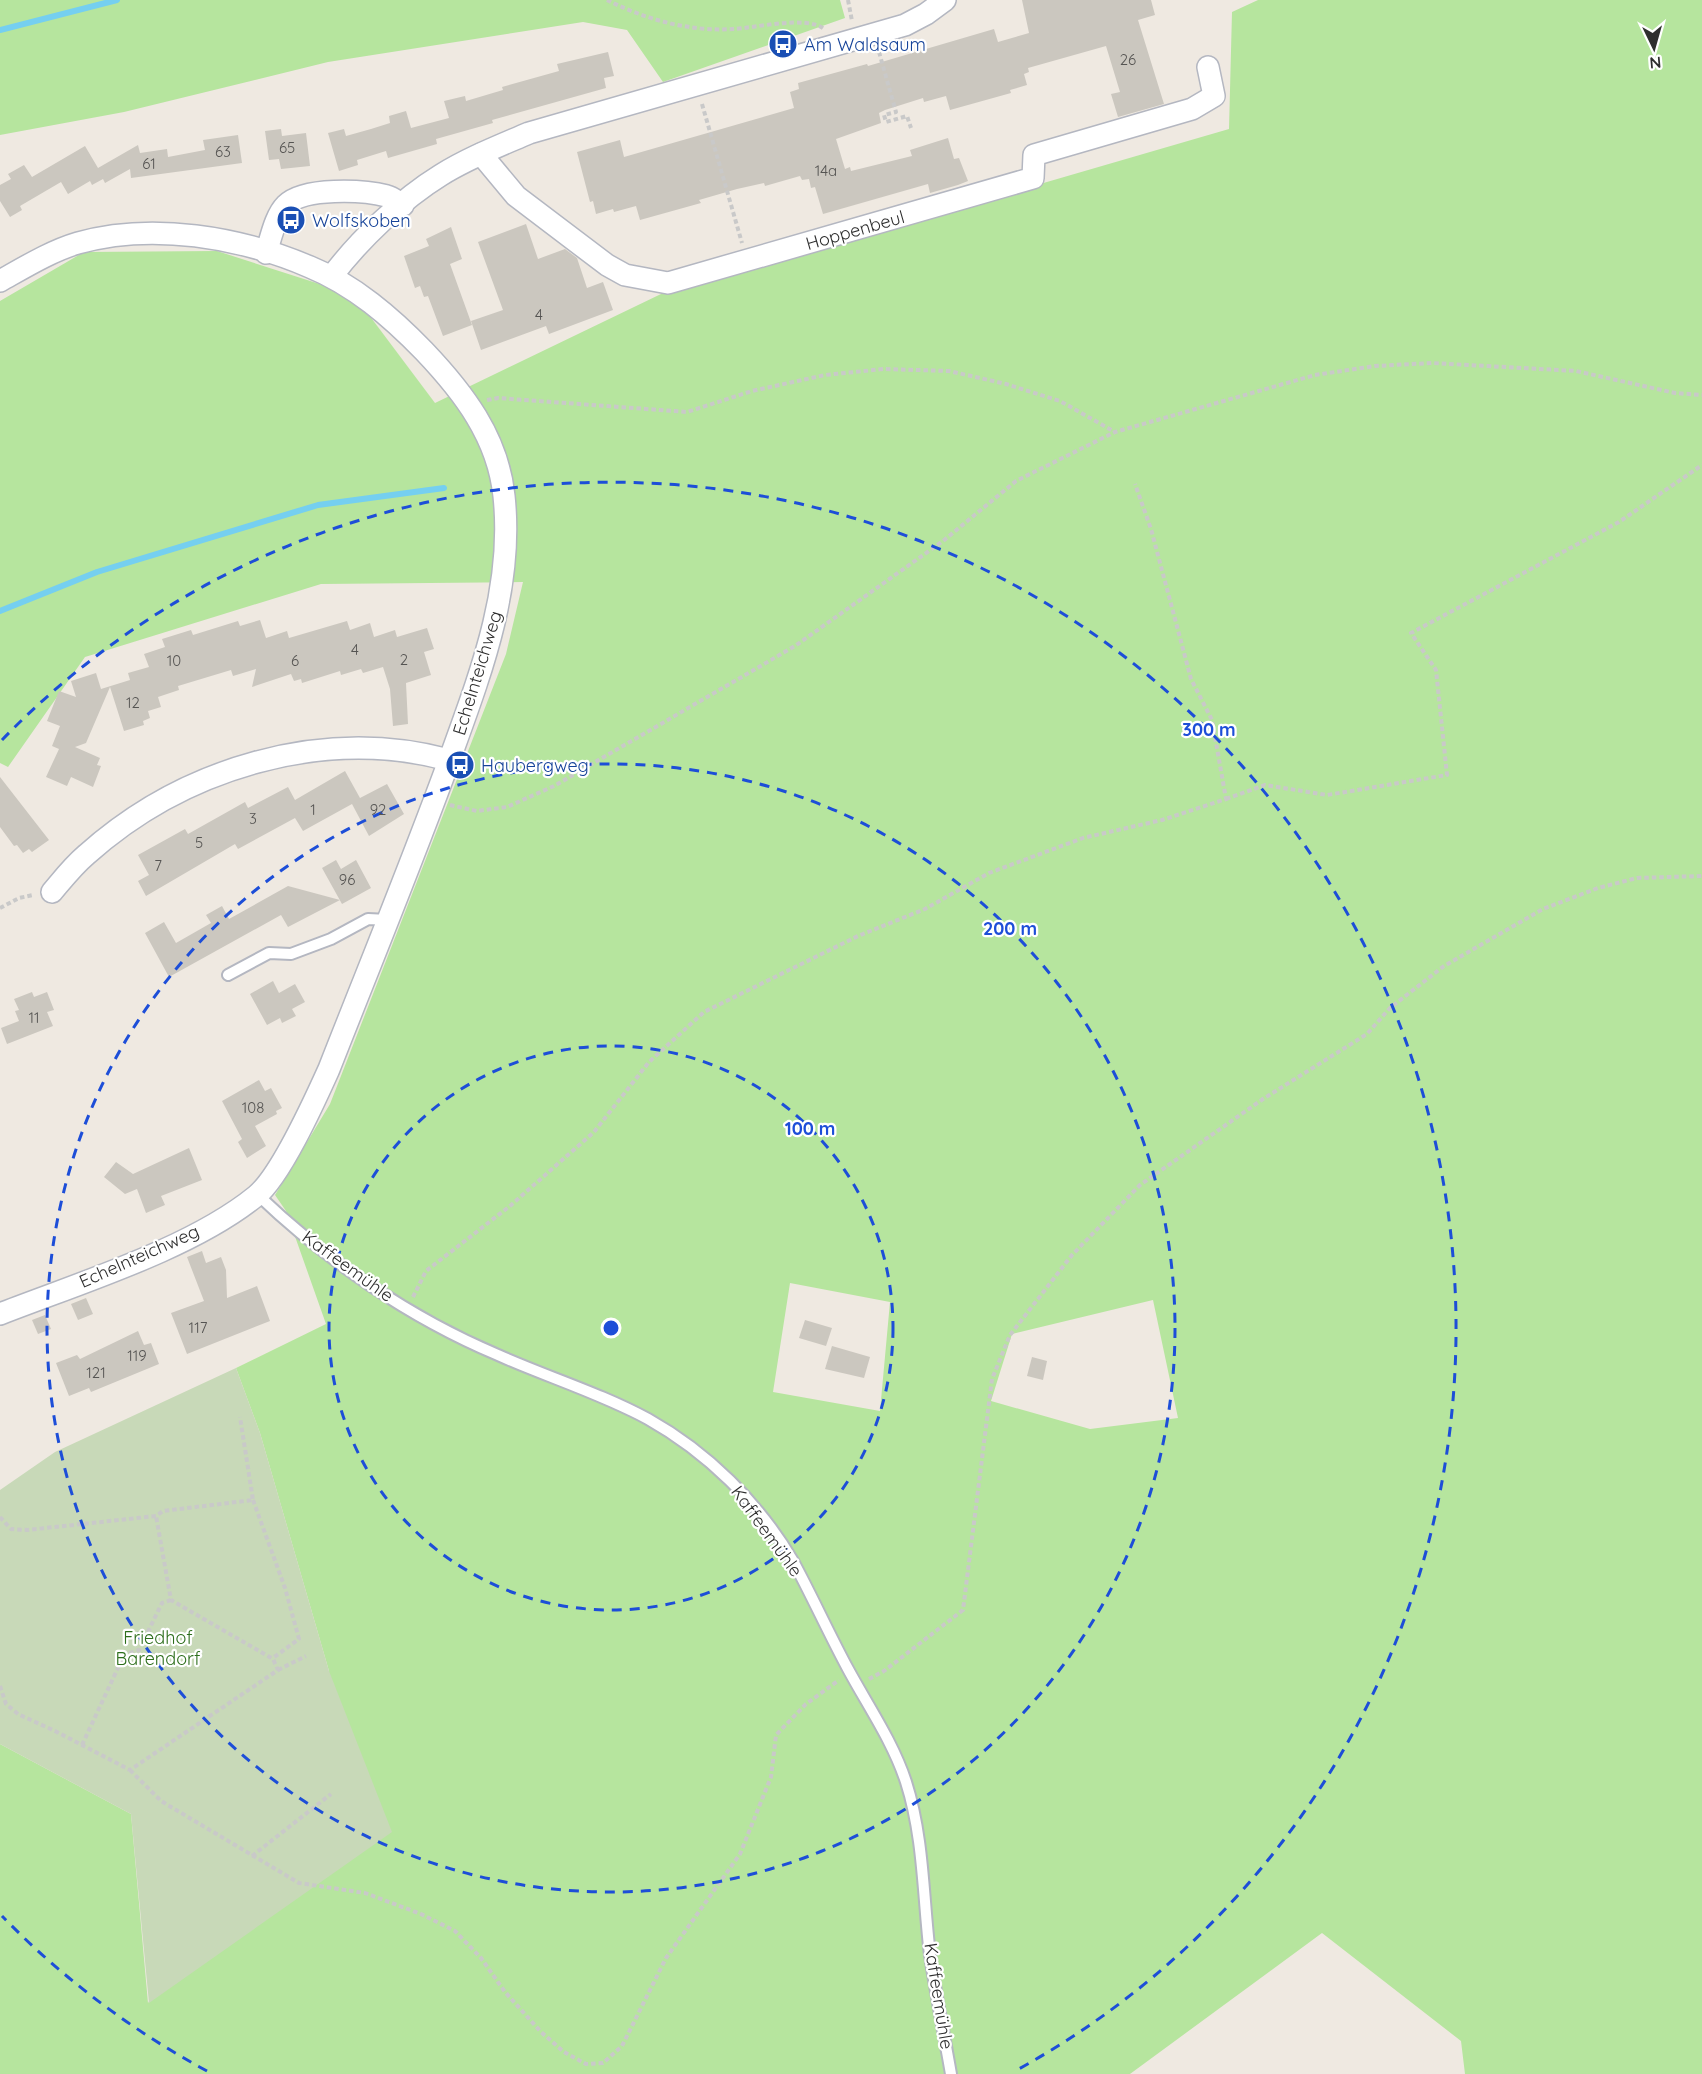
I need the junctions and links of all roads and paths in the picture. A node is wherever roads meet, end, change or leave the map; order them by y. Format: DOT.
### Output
graph roads {
  1 [pos="607,0"];
  2 [pos="945,0"];
  3 [pos="830,47"];
  4 [pos="883,66"];
  5 [pos="1208,67"];
  6 [pos="696,86"];
  7 [pos="911,128"];
  8 [pos="481,154"];
  9 [pos="403,205"];
  10 [pos="266,252"];
  11 [pos="747,261"];
  12 [pos="332,276"];
  13 [pos="0,281"];
  14 [pos="1702,395"];
  15 [pos="471,404"];
  16 [pos="1115,432"];
  17 [pos="1702,465"];
  18 [pos="1135,484"];
  19 [pos="449,760"];
  20 [pos="1226,799"];
  21 [pos="435,801"];
  22 [pos="1702,876"];
  23 [pos="52,892"];
  24 [pos="0,908"];
  25 [pos="388,920"];
  26 [pos="228,975"];
  27 [pos="258,1195"];
  28 [pos="407,1308"];
  29 [pos="0,1314"];
  30 [pos="240,1417"];
  31 [pos="253,1500"];
  32 [pos="156,1516"];
  33 [pos="0,1517"];
  34 [pos="171,1600"];
  35 [pos="306,1656"];
  36 [pos="273,1659"];
  37 [pos="278,1670"];
  38 [pos="849,1672"];
  39 [pos="858,1684"];
  40 [pos="0,1686"];
  41 [pos="82,1745"];
  42 [pos="130,1770"];
  43 [pos="331,1794"];
  44 [pos="252,1856"];
  45 [pos="951,2074"];
  1 -- 3 [label="path"];
  2 -- 3 [label="street"];
  3 -- 6 [label="street"];
  4 -- 7 [label="path"];
  5 -- 11 [label="street, Hoppenbeul"];
  6 -- 8 [label="street"];
  6 -- 11 [label="path"];
  8 -- 9 [label="street"];
  8 -- 11 [label="street, Hoppenbeul"];
  9 -- 10 [label="street"];
  9 -- 12 [label="street"];
  10 -- 12 [label="street, Echelnteichweg"];
  10 -- 13 [label="street, Echelnteichweg"];
  12 -- 15 [label="street, Echelnteichweg"];
  14 -- 16 [label="path"];
  15 -- 16 [label="path"];
  15 -- 19 [label="street, Echelnteichweg"];
  16 -- 21 [label="path"];
  17 -- 20 [label="path"];
  18 -- 20 [label="path"];
  19 -- 21 [label="street, Echelnteichweg"];
  19 -- 23 [label="street"];
  20 -- 28 [label="path"];
  21 -- 25 [label="street, Echelnteichweg"];
  22 -- 39 [label="path"];
  23 -- 24 [label="path"];
  25 -- 26 [label="lane"];
  25 -- 27 [label="street, Echelnteichweg"];
  27 -- 28 [label="lane, Kaffeemühle"];
  27 -- 29 [label="street, Echelnteichweg"];
  28 -- 38 [label="lane, Kaffeemühle"];
  30 -- 31 [label="path"];
  31 -- 32 [label="path"];
  31 -- 36 [label="path"];
  32 -- 33 [label="path"];
  32 -- 34 [label="path"];
  34 -- 36 [label="path"];
  34 -- 41 [label="path"];
  35 -- 37 [label="path"];
  36 -- 37 [label="path"];
  37 -- 42 [label="path"];
  38 -- 39 [label="lane, Kaffeemühle"];
  38 -- 44 [label="path"];
  39 -- 45 [label="lane, Kaffeemühle"];
  40 -- 41 [label="path"];
  41 -- 42 [label="path"];
  42 -- 44 [label="path"];
  43 -- 44 [label="path"];
}
